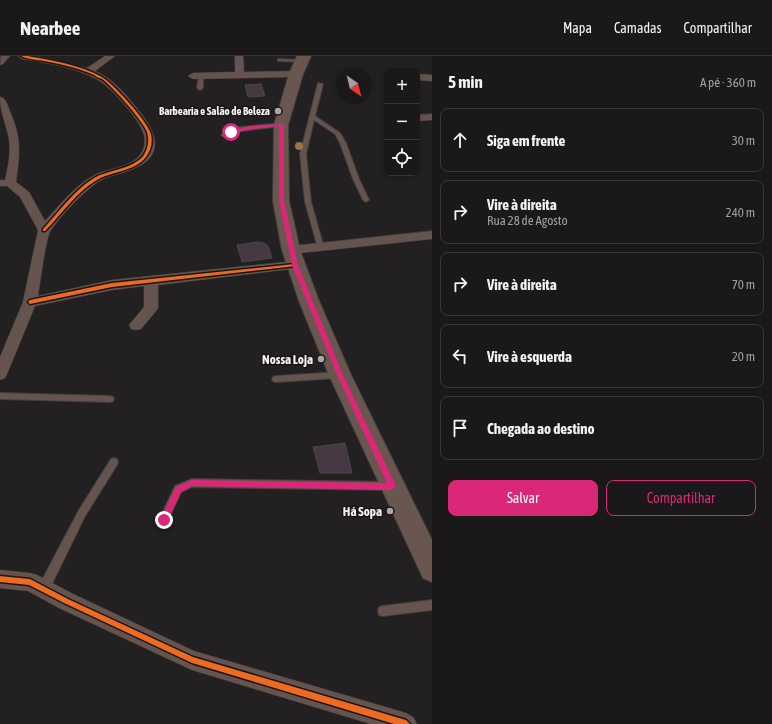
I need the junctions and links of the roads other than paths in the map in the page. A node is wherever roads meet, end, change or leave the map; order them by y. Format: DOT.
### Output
graph roads {
  1 [pos="6,56"];
  2 [pos="22,56"];
  3 [pos="111,56"];
  4 [pos="239,56"];
  5 [pos="280,60"];
  6 [pos="0,62"];
  7 [pos="301,64"];
  8 [pos="88,72"];
  9 [pos="197,76"];
  10 [pos="240,76"];
  11 [pos="420,77"];
  12 [pos="432,78"];
  13 [pos="320,84"];
  14 [pos="200,88"];
  15 [pos="0,100"];
  16 [pos="313,117"];
  17 [pos="432,117"];
  18 [pos="420,118"];
  19 [pos="281,125"];
  20 [pos="224,135"];
  21 [pos="5,183"];
  22 [pos="366,200"];
  23 [pos="44,230"];
  24 [pos="432,235"];
  25 [pos="321,248"];
  26 [pos="293,257"];
  27 [pos="151,281"];
  28 [pos="30,302"];
  29 [pos="136,325"];
  30 [pos="0,374"];
  31 [pos="340,375"];
  32 [pos="276,379"];
  33 [pos="0,396"];
  34 [pos="110,399"];
  35 [pos="114,462"];
  36 [pos="392,486"];
  37 [pos="164,520"];
  38 [pos="432,569"];
  39 [pos="0,579"];
  40 [pos="44,588"];
  41 [pos="432,605"];
  42 [pos="383,611"];
  43 [pos="406,724"];
  1 -- 6 [label="street"];
  2 -- 8 [label="street"];
  3 -- 8 [label="street"];
  4 -- 10 [label="street"];
  5 -- 7 [label="lane"];
  7 -- 10 [label="street"];
  7 -- 19 [label="main road"];
  8 -- 23 [label="street"];
  9 -- 10 [label="street"];
  9 -- 14 [label="lane"];
  11 -- 12 [label="street"];
  13 -- 16 [label="lane"];
  15 -- 21 [label="street"];
  16 -- 22 [label="lane"];
  16 -- 25 [label="lane"];
  17 -- 18 [label="street"];
  19 -- 20 [label="lane"];
  19 -- 26 [label="main road"];
  21 -- 23 [label="street"];
  23 -- 28 [label="street"];
  24 -- 25 [label="street"];
  25 -- 26 [label="street"];
  26 -- 27 [label="street"];
  26 -- 31 [label="main road"];
  27 -- 28 [label="street"];
  27 -- 29 [label="street"];
  28 -- 30 [label="street"];
  31 -- 32 [label="lane"];
  31 -- 36 [label="main road"];
  33 -- 34 [label="lane"];
  35 -- 40 [label="lane"];
  36 -- 37 [label="lane"];
  36 -- 38 [label="main road"];
  39 -- 40 [label="street"];
  40 -- 43 [label="street"];
  41 -- 42 [label="lane"];
}
